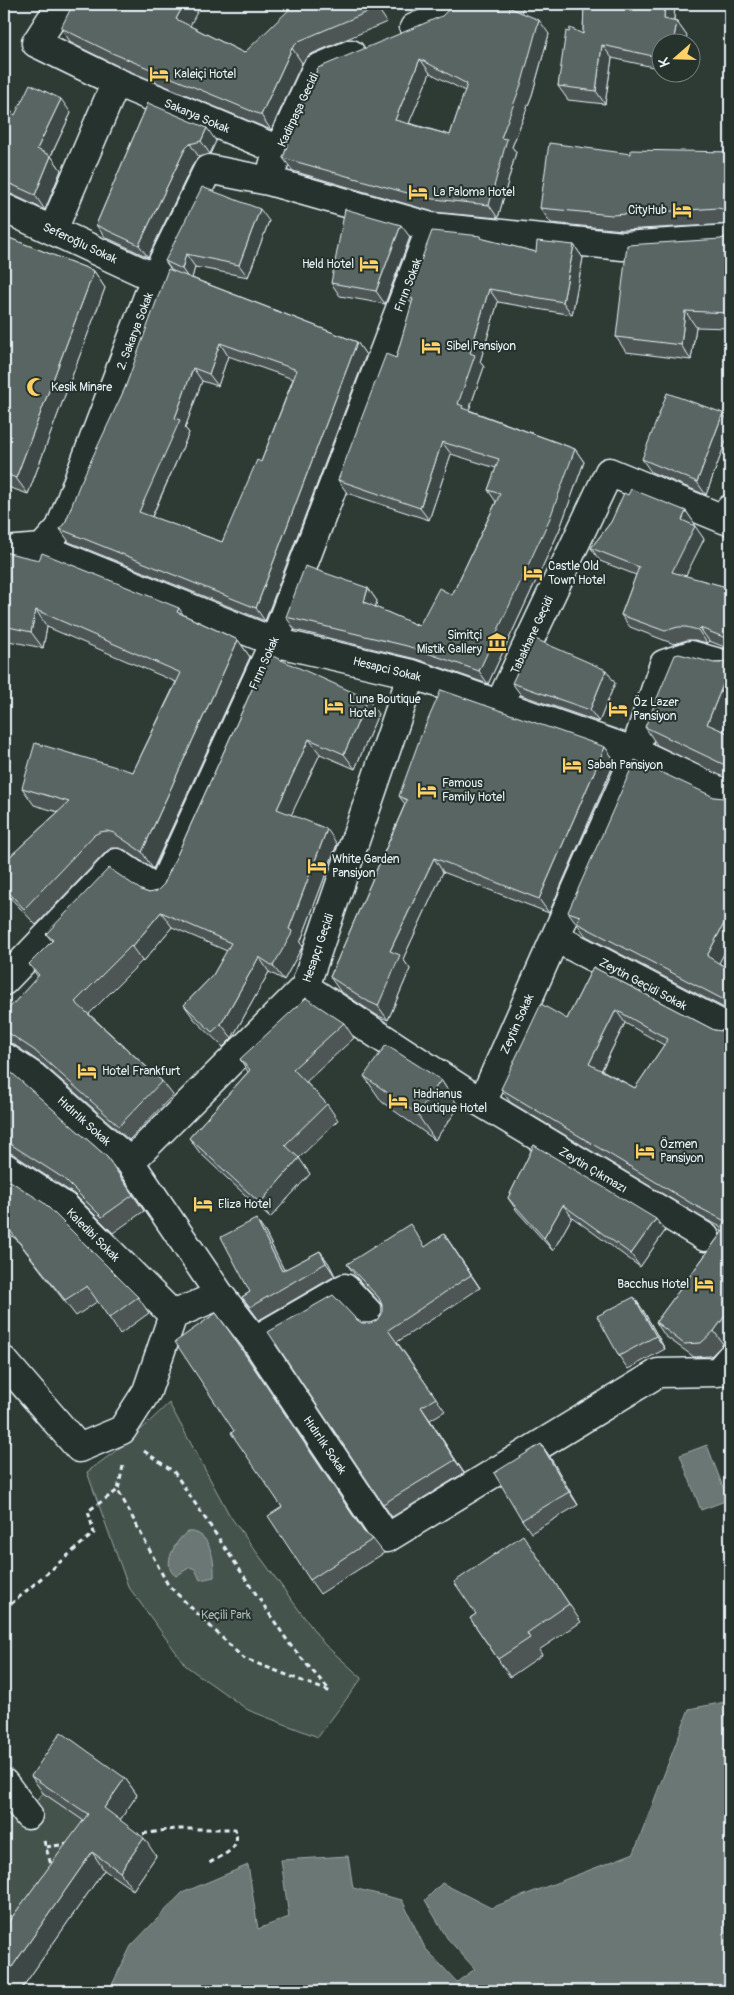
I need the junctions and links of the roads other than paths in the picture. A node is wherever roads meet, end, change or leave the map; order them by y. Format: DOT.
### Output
graph roads {
  1 [pos="61,4"];
  2 [pos="451,4"];
  3 [pos="116,82"];
  4 [pos="278,150"];
  5 [pos="269,180"];
  6 [pos="4,208"];
  7 [pos="431,227"];
  8 [pos="53,230"];
  9 [pos="730,239"];
  10 [pos="155,278"];
  11 [pos="730,509"];
  12 [pos="42,548"];
  13 [pos="4,552"];
  14 [pos="274,642"];
  15 [pos="730,666"];
  16 [pos="412,674"];
  17 [pos="499,705"];
  18 [pos="636,752"];
  19 [pos="730,796"];
  20 [pos="556,938"];
  21 [pos="4,981"];
  22 [pos="305,987"];
  23 [pos="730,1029"];
  24 [pos="4,1057"];
  25 [pos="482,1103"];
  26 [pos="130,1162"];
  27 [pos="4,1167"];
  28 [pos="704,1236"];
  29 [pos="220,1295"];
  30 [pos="173,1315"];
  31 [pos="376,1321"];
  32 [pos="255,1340"];
  33 [pos="730,1358"];
  34 [pos="4,1361"];
  35 [pos="4,1783"];
  36 [pos="28,1815"];
  1 -- 3 [label="street, Sakarya Sokak"];
  2 -- 4 [label="street, Kadirpaşa Gecidi"];
  3 -- 4 [label="street, Sakarya Sokak"];
  3 -- 8 [label="street"];
  4 -- 5 [label="street, Kadirpaşa Gecidi"];
  5 -- 7 [label="street"];
  5 -- 10 [label="street, 2. Sakarya Sokak"];
  6 -- 8 [label="street, Seferoğlu Sokak"];
  7 -- 9 [label="street"];
  7 -- 14 [label="street, Fırın Sokak"];
  8 -- 10 [label="street, Seferoğlu Sokak"];
  10 -- 12 [label="street, 2. Sakarya Sokak"];
  11 -- 17 [label="street, Tabakhane Geçidi"];
  12 -- 13 [label="street"];
  12 -- 14 [label="street, Hesapci Sokak"];
  14 -- 16 [label="street, Hesapci Sokak"];
  14 -- 21 [label="street, Fırın Sokak"];
  15 -- 18 [label="street, Zeytin Sokak"];
  16 -- 17 [label="street, Hesapci Sokak"];
  16 -- 22 [label="street, Hesapçı Geçidi"];
  17 -- 18 [label="street, Hesapci Sokak"];
  18 -- 19 [label="street, Hesapci Sokak"];
  18 -- 20 [label="street, Zeytin Sokak"];
  20 -- 23 [label="street, Zeytin Geçidi Sokak"];
  20 -- 25 [label="street, Zeytin Sokak"];
  22 -- 25 [label="street"];
  22 -- 26 [label="street, Hesapçı Geçidi"];
  24 -- 26 [label="street, Hıdırlık Sokak"];
  25 -- 28 [label="street, Zeytin Çıkmazı"];
  26 -- 29 [label="street, Hıdırlık Sokak"];
  27 -- 30 [label="street, Kaledibi Sokak"];
  29 -- 30 [label="street"];
  29 -- 32 [label="street, Hıdırlık Sokak"];
  30 -- 34 [label="street"];
  31 -- 32 [label="street"];
  32 -- 33 [label="street, Hıdırlık Sokak"];
  35 -- 36 [label="street"];
}
